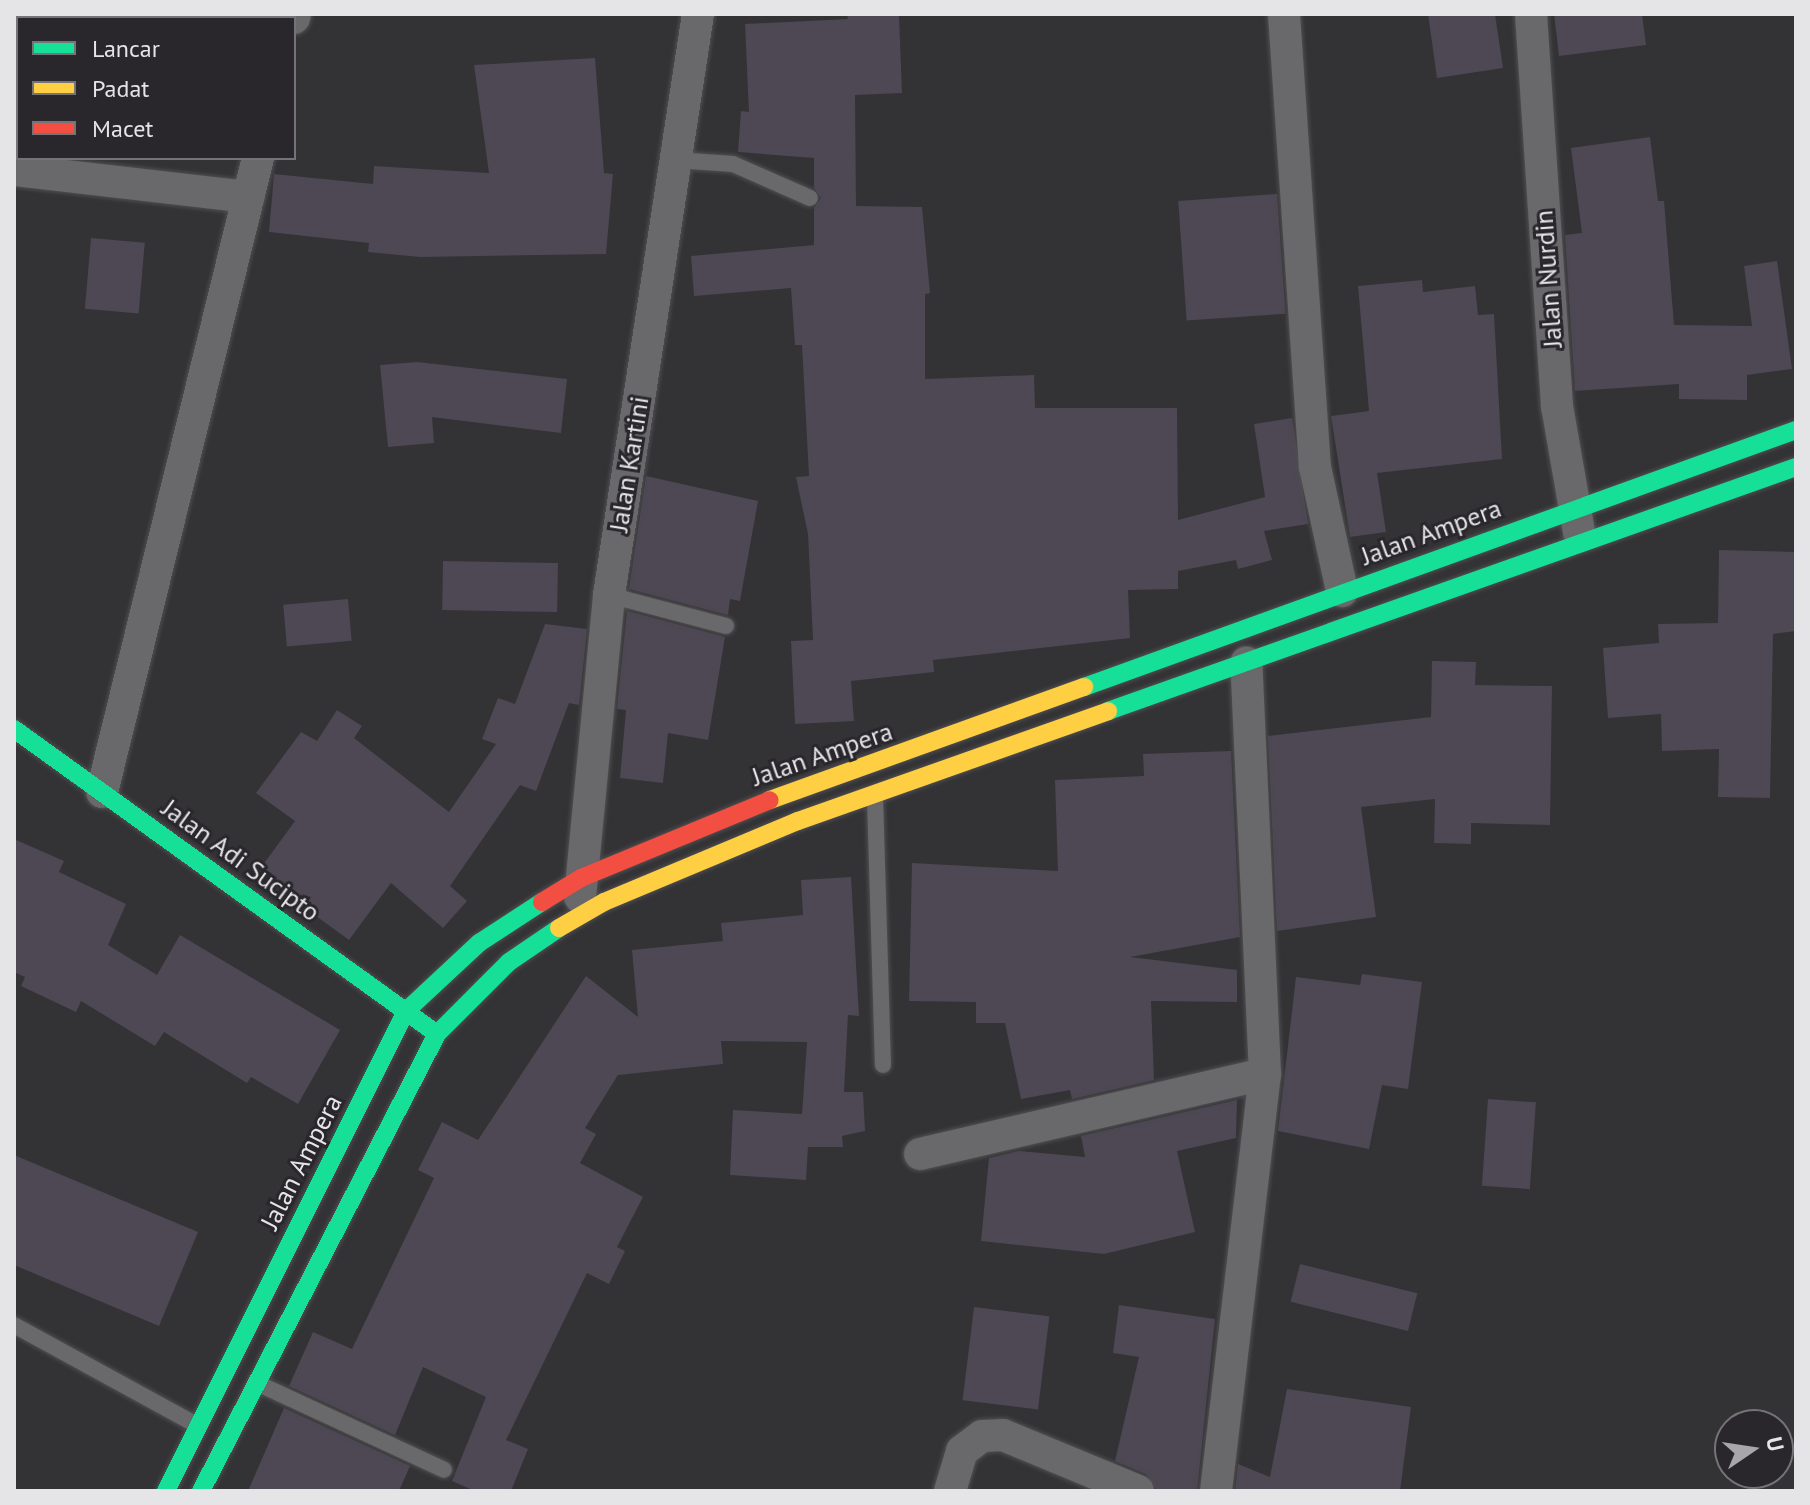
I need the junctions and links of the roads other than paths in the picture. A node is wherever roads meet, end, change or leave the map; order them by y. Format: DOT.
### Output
graph roads {
  1 [pos="698,14"];
  2 [pos="1284,14"];
  3 [pos="1531,14"];
  4 [pos="257,160"];
  5 [pos="676,160"];
  6 [pos="14,170"];
  7 [pos="248,197"];
  8 [pos="810,198"];
  9 [pos="1796,430"];
  10 [pos="1796,467"];
  11 [pos="1573,509"];
  12 [pos="1581,541"];
  13 [pos="1342,591"];
  14 [pos="609,595"];
  15 [pos="726,626"];
  16 [pos="1246,662"];
  17 [pos="14,729"];
  18 [pos="102,792"];
  19 [pos="875,796"];
  20 [pos="581,878"];
  21 [pos="580,917"];
  22 [pos="406,1011"];
  23 [pos="437,1034"];
  24 [pos="883,1065"];
  25 [pos="1265,1074"];
  26 [pos="920,1154"];
  27 [pos="14,1325"];
  28 [pos="227,1367"];
  29 [pos="256,1383"];
  30 [pos="199,1425"];
  31 [pos="227,1440"];
  32 [pos="444,1470"];
  33 [pos="166,1491"];
  34 [pos="201,1491"];
  35 [pos="950,1491"];
  36 [pos="1138,1491"];
  37 [pos="1216,1491"];
  1 -- 5 [label="street, Jalan Kartini"];
  2 -- 13 [label="street"];
  3 -- 11 [label="street, Jalan Nurdin"];
  4 -- 7 [label="street"];
  5 -- 8 [label="lane"];
  5 -- 14 [label="street, Jalan Kartini"];
  6 -- 7 [label="street"];
  7 -- 18 [label="street"];
  9 -- 11 [label="main road, Jalan Ampera"];
  10 -- 12 [label="main road"];
  11 -- 12 [label="street, Jalan Nurdin"];
  11 -- 13 [label="main road, Jalan Ampera"];
  12 -- 16 [label="main road"];
  13 -- 20 [label="main road, Jalan Ampera"];
  14 -- 15 [label="lane"];
  14 -- 20 [label="street, Jalan Kartini"];
  16 -- 19 [label="main road"];
  16 -- 25 [label="street"];
  17 -- 18 [label="main road, Jalan Adi Sucipto"];
  18 -- 22 [label="main road, Jalan Adi Sucipto"];
  19 -- 21 [label="main road"];
  19 -- 24 [label="lane"];
  20 -- 21 [label="street, Jalan Kartini"];
  20 -- 22 [label="main road, Jalan Ampera"];
  21 -- 23 [label="main road"];
  22 -- 23 [label="main road, Jalan Adi Sucipto"];
  22 -- 28 [label="main road, Jalan Ampera"];
  23 -- 29 [label="main road"];
  25 -- 26 [label="street"];
  25 -- 37 [label="street"];
  27 -- 30 [label="lane"];
  28 -- 29 [label="lane"];
  28 -- 30 [label="main road, Jalan Ampera"];
  29 -- 31 [label="main road"];
  29 -- 32 [label="lane"];
  30 -- 31 [label="lane"];
  30 -- 33 [label="main road, Jalan Ampera"];
  31 -- 34 [label="main road"];
  35 -- 36 [label="street"];
}
